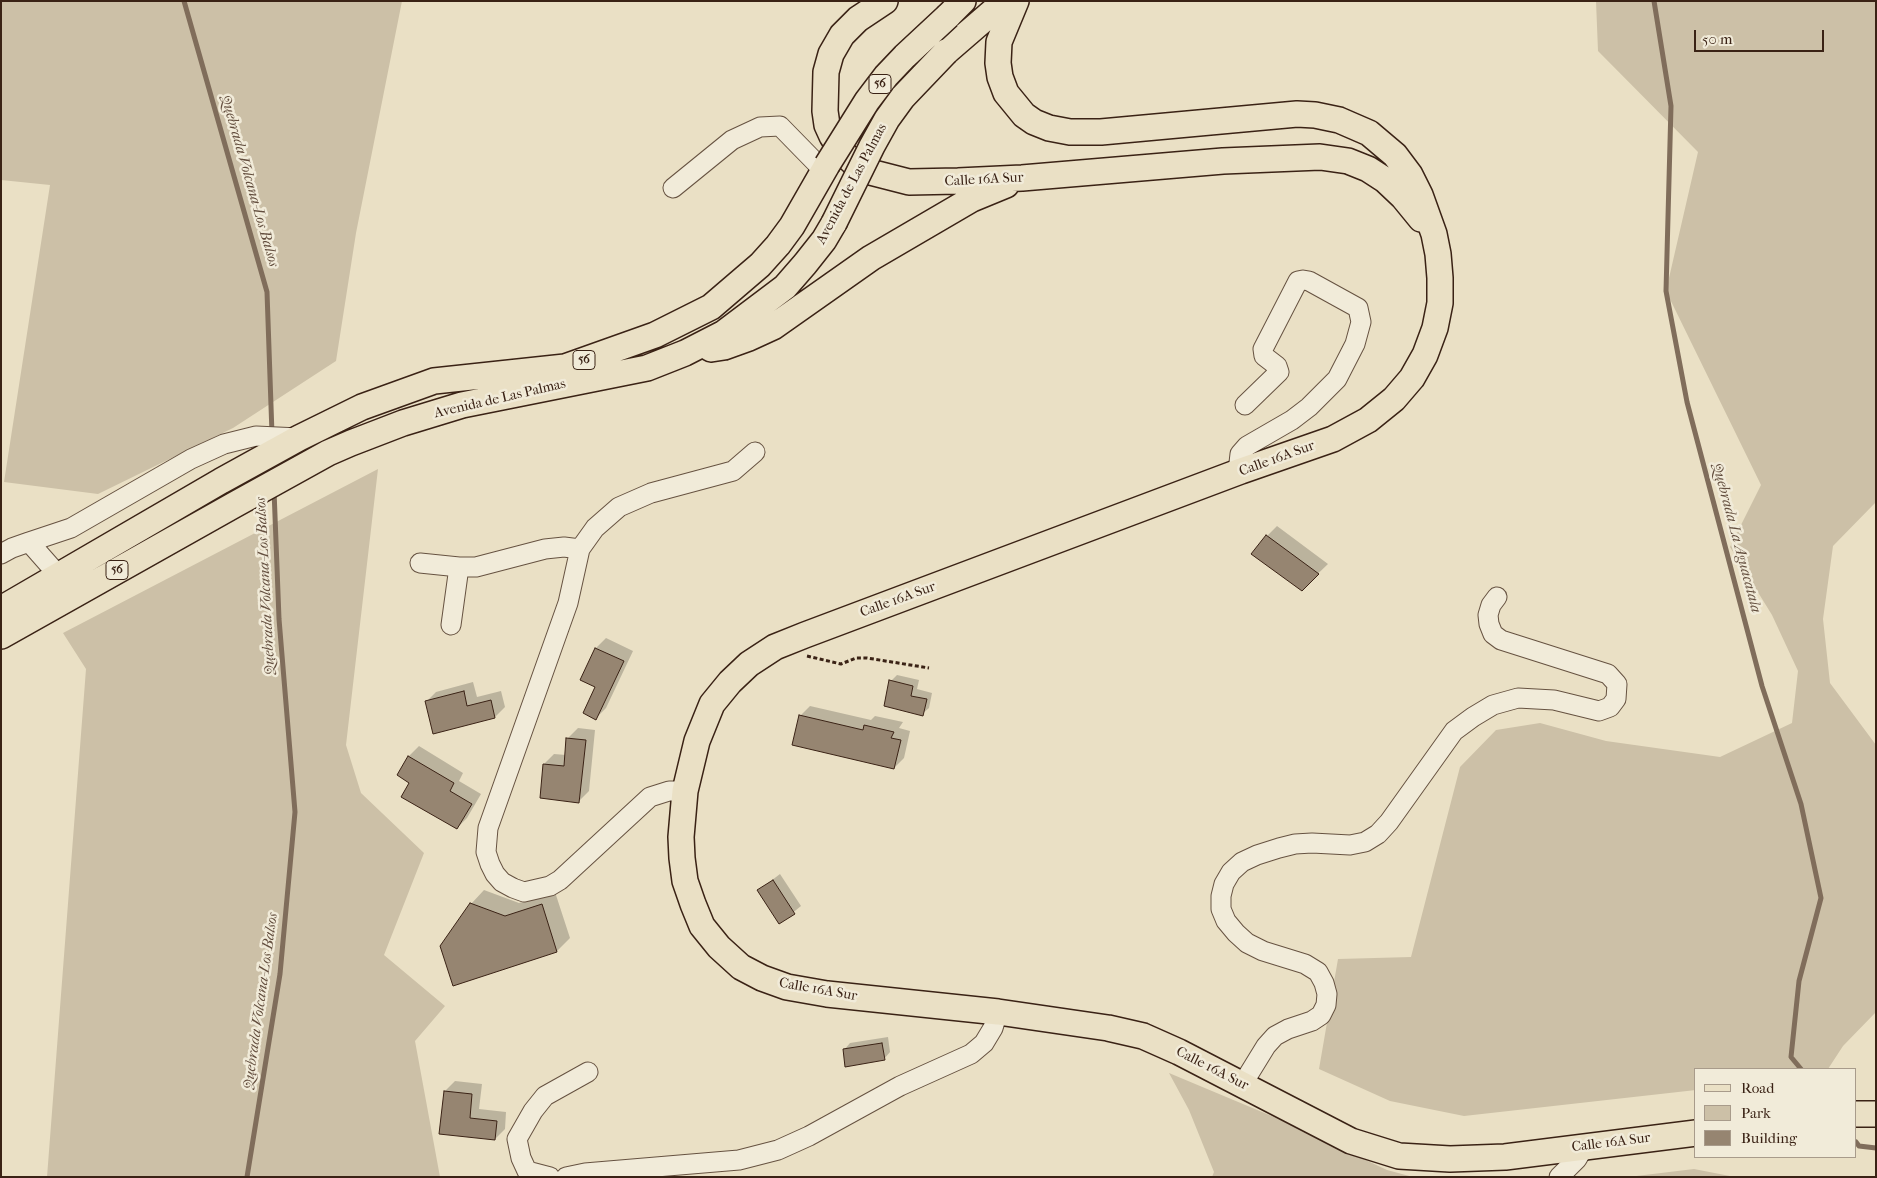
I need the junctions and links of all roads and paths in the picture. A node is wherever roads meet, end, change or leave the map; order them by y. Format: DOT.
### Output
graph roads {
  1 [pos="886,1"];
  2 [pos="1004,1"];
  3 [pos="1016,1"];
  4 [pos="956,9"];
  5 [pos="825,168"];
  6 [pos="1022,178"];
  7 [pos="673,188"];
  8 [pos="1434,234"];
  9 [pos="685,353"];
  10 [pos="1244,406"];
  11 [pos="281,440"];
  12 [pos="755,452"];
  13 [pos="1242,472"];
  14 [pos="29,542"];
  15 [pos="580,549"];
  16 [pos="1,554"];
  17 [pos="420,563"];
  18 [pos="459,567"];
  19 [pos="59,576"];
  20 [pos="1498,596"];
  21 [pos="1,609"];
  22 [pos="451,625"];
  23 [pos="1,636"];
  24 [pos="806,656"];
  25 [pos="929,668"];
  26 [pos="685,791"];
  27 [pos="998,1012"];
  28 [pos="588,1072"];
  29 [pos="1242,1084"];
  30 [pos="1876,1102"];
  31 [pos="1857,1113"];
  32 [pos="1857,1114"];
  33 [pos="1876,1114"];
  34 [pos="1694,1133"];
  35 [pos="1584,1147"];
  36 [pos="584,1175"];
  37 [pos="550,1177"];
  38 [pos="566,1177"];
  39 [pos="1559,1177"];
  1 -- 6 [label="main road, Calle 16A Sur"];
  2 -- 9 [label="main road, Avenida de Las Palmas / 56, bridge"];
  3 -- 8 [label="main road, Calle 16A Sur"];
  4 -- 5 [label="main road, Avenida de Las Palmas / 56, bridge"];
  5 -- 7 [label="lane"];
  5 -- 11 [label="main road, Avenida de Las Palmas / 56"];
  6 -- 8 [label="main road, Calle 16A Sur"];
  6 -- 9 [label="main road"];
  8 -- 13 [label="main road, Calle 16A Sur"];
  9 -- 23 [label="main road, Avenida de Las Palmas / 56"];
  10 -- 13 [label="lane"];
  11 -- 14 [label="lane"];
  11 -- 19 [label="main road, Avenida de Las Palmas / 56"];
  12 -- 15 [label="lane"];
  13 -- 26 [label="main road, Calle 16A Sur"];
  14 -- 16 [label="lane"];
  14 -- 19 [label="lane"];
  15 -- 18 [label="lane"];
  15 -- 26 [label="lane"];
  17 -- 18 [label="lane"];
  18 -- 22 [label="lane"];
  19 -- 21 [label="main road, Avenida de Las Palmas / 56"];
  20 -- 29 [label="lane"];
  24 -- 25 [label="path"];
  26 -- 27 [label="main road, Calle 16A Sur"];
  27 -- 29 [label="main road, Calle 16A Sur"];
  27 -- 36 [label="lane"];
  28 -- 37 [label="lane"];
  29 -- 35 [label="main road, Calle 16A Sur"];
  30 -- 31 [label="lane"];
  32 -- 33 [label="main road"];
  34 -- 35 [label="main road, Calle 16A Sur"];
  35 -- 39 [label="lane"];
  36 -- 38 [label="lane"];
}
